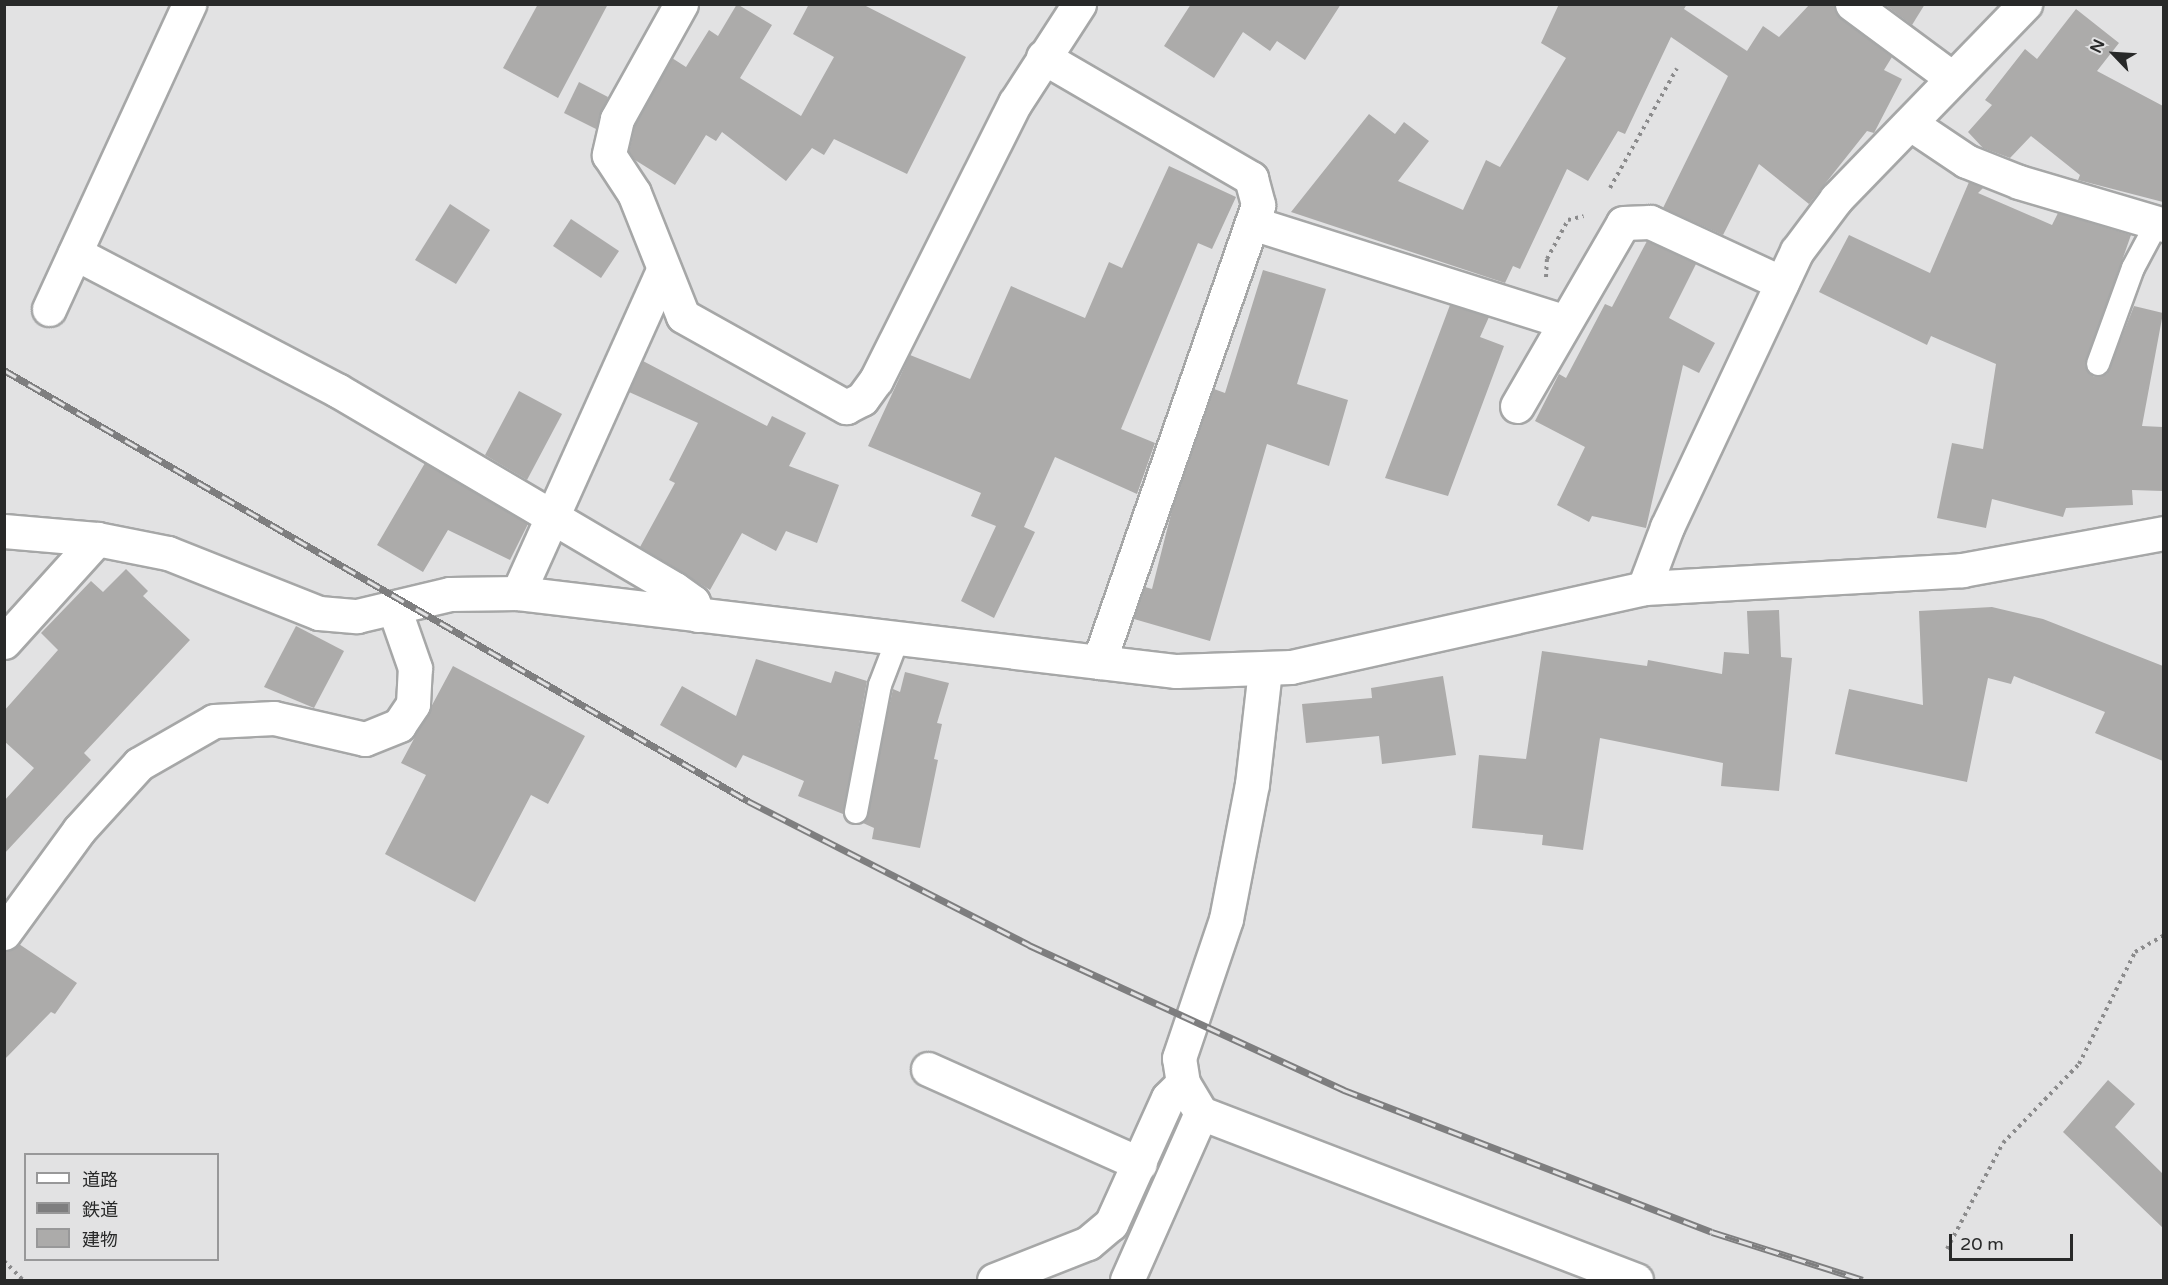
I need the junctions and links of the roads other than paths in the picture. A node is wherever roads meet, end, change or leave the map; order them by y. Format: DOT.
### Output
graph roads {
  1 [pos="189,4"];
  2 [pos="681,4"];
  3 [pos="1079,4"];
  4 [pos="1852,4"];
  5 [pos="2025,4"];
  6 [pos="1043,57"];
  7 [pos="1952,78"];
  8 [pos="1911,124"];
  9 [pos="1252,223"];
  10 [pos="2160,224"];
  11 [pos="75,254"];
  12 [pos="662,272"];
  13 [pos="1782,283"];
  14 [pos="49,309"];
  15 [pos="1563,321"];
  16 [pos="2098,363"];
  17 [pos="1517,406"];
  18 [pos="553,515"];
  19 [pos="4,531"];
  20 [pos="2163,533"];
  21 [pos="97,539"];
  22 [pos="1644,588"];
  23 [pos="518,593"];
  24 [pos="395,611"];
  25 [pos="698,615"];
  26 [pos="898,638"];
  27 [pos="4,642"];
  28 [pos="1099,662"];
  29 [pos="1265,670"];
  30 [pos="856,812"];
  31 [pos="4,933"];
  32 [pos="928,1069"];
  33 [pos="1183,1083"];
  34 [pos="1201,1113"];
  35 [pos="1140,1164"];
  36 [pos="994,1281"];
  37 [pos="1127,1281"];
  38 [pos="1635,1281"];
  1 -- 11 [label="street"];
  2 -- 12 [label="street"];
  3 -- 6 [label="street"];
  4 -- 7 [label="street"];
  5 -- 7 [label="street"];
  6 -- 9 [label="street"];
  6 -- 12 [label="street"];
  7 -- 8 [label="street"];
  8 -- 10 [label="street"];
  8 -- 13 [label="street"];
  9 -- 15 [label="street"];
  9 -- 28 [label="street"];
  10 -- 16 [label="lane"];
  11 -- 14 [label="street"];
  11 -- 18 [label="street"];
  12 -- 18 [label="street"];
  13 -- 15 [label="street"];
  13 -- 22 [label="street"];
  15 -- 17 [label="street"];
  18 -- 23 [label="street"];
  18 -- 25 [label="street"];
  19 -- 21 [label="street"];
  20 -- 22 [label="street"];
  21 -- 24 [label="street"];
  21 -- 27 [label="street"];
  22 -- 29 [label="street"];
  23 -- 24 [label="street"];
  23 -- 25 [label="street"];
  24 -- 31 [label="street"];
  25 -- 26 [label="street"];
  26 -- 28 [label="street"];
  26 -- 30 [label="lane"];
  28 -- 29 [label="street"];
  29 -- 33 [label="street"];
  32 -- 35 [label="street"];
  33 -- 34 [label="street"];
  33 -- 35 [label="street"];
  34 -- 37 [label="street"];
  34 -- 38 [label="street"];
  35 -- 36 [label="street"];
}
